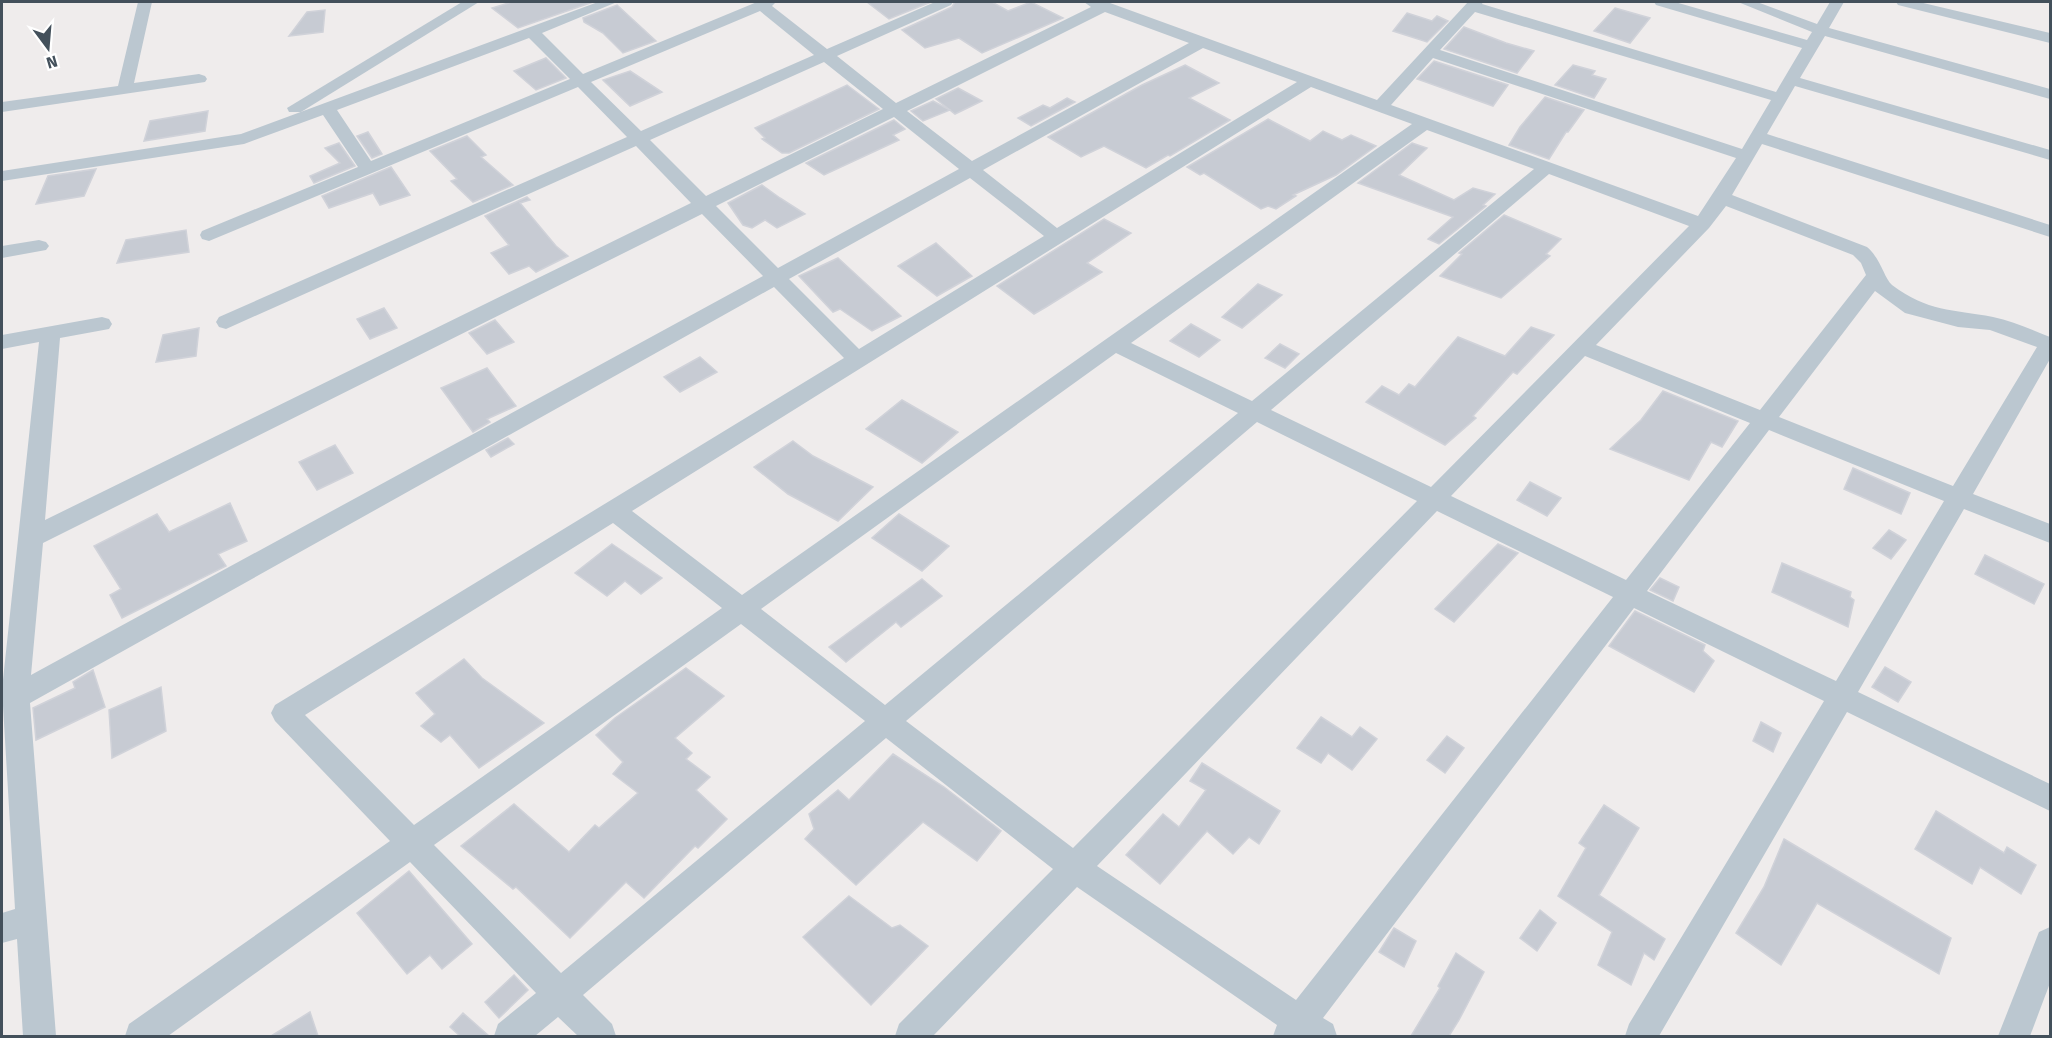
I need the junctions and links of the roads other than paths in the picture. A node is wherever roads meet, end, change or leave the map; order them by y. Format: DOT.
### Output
graph roads {
  1 [pos="145,2"];
  2 [pos="472,2"];
  3 [pos="610,2"];
  4 [pos="946,2"];
  5 [pos="1661,2"];
  6 [pos="1745,2"];
  7 [pos="1837,2"];
  8 [pos="1903,2"];
  9 [pos="765,3"];
  10 [pos="1098,4"];
  11 [pos="1474,4"];
  12 [pos="448,9"];
  13 [pos="1820,30"];
  14 [pos="531,31"];
  15 [pos="2050,38"];
  16 [pos="1202,42"];
  17 [pos="1811,46"];
  18 [pos="1430,52"];
  19 [pos="825,56"];
  20 [pos="199,79"];
  21 [pos="580,80"];
  22 [pos="1791,80"];
  23 [pos="1310,81"];
  24 [pos="125,89"];
  25 [pos="2050,94"];
  26 [pos="1780,98"];
  27 [pos="1380,106"];
  28 [pos="2,107"];
  29 [pos="327,108"];
  30 [pos="894,110"];
  31 [pos="1425,123"];
  32 [pos="1758,137"];
  33 [pos="244,139"];
  34 [pos="638,139"];
  35 [pos="2050,155"];
  36 [pos="1746,156"];
  37 [pos="1547,167"];
  38 [pos="368,168"];
  39 [pos="971,169"];
  40 [pos="2,176"];
  41 [pos="1722,198"];
  42 [pos="703,204"];
  43 [pos="1702,224"];
  44 [pos="2050,231"];
  45 [pos="209,235"];
  46 [pos="1057,237"];
  47 [pos="39,246"];
  48 [pos="2,252"];
  49 [pos="776,277"];
  50 [pos="1875,277"];
  51 [pos="226,322"];
  52 [pos="102,324"];
  53 [pos="50,333"];
  54 [pos="2,342"];
  55 [pos="1115,344"];
  56 [pos="2050,344"];
  57 [pos="1582,347"];
  58 [pos="858,360"];
  59 [pos="1255,412"];
  60 [pos="1764,420"];
  61 [pos="1958,497"];
  62 [pos="1434,499"];
  63 [pos="614,510"];
  64 [pos="2050,534"];
  65 [pos="31,538"];
  66 [pos="1630,594"];
  67 [pos="742,609"];
  68 [pos="1841,696"];
  69 [pos="9,699"];
  70 [pos="886,721"];
  71 [pos="2050,798"];
  72 [pos="412,844"];
  73 [pos="1075,868"];
  74 [pos="31,920"];
  75 [pos="2,928"];
  76 [pos="2050,943"];
  77 [pos="559,995"];
  78 [pos="1303,1032"];
  79 [pos="39,1036"];
  80 [pos="141,1036"];
  81 [pos="510,1036"];
  82 [pos="600,1036"];
  83 [pos="911,1036"];
  84 [pos="1641,1036"];
  85 [pos="2014,1036"];
  1 -- 24 [label="street"];
  2 -- 12 [label="street"];
  3 -- 14 [label="street"];
  4 -- 19 [label="street"];
  5 -- 17 [label="street"];
  6 -- 13 [label="street"];
  7 -- 13 [label="street"];
  8 -- 15 [label="street"];
  9 -- 19 [label="street"];
  9 -- 21 [label="street"];
  10 -- 16 [label="street"];
  10 -- 30 [label="street"];
  11 -- 18 [label="street"];
  11 -- 26 [label="street"];
  12 -- 33 [label="street"];
  13 -- 17 [label="street"];
  13 -- 25 [label="street"];
  14 -- 21 [label="street"];
  14 -- 29 [label="street"];
  16 -- 23 [label="street"];
  16 -- 39 [label="street"];
  17 -- 22 [label="street"];
  18 -- 27 [label="street"];
  18 -- 36 [label="street"];
  19 -- 30 [label="street"];
  19 -- 34 [label="street"];
  20 -- 24 [label="street"];
  21 -- 34 [label="street"];
  21 -- 38 [label="street"];
  22 -- 26 [label="street"];
  22 -- 35 [label="street"];
  23 -- 27 [label="street"];
  23 -- 46 [label="street"];
  24 -- 28 [label="street"];
  26 -- 32 [label="street"];
  27 -- 31 [label="street"];
  29 -- 33 [label="street"];
  29 -- 38 [label="street"];
  30 -- 39 [label="street"];
  30 -- 42 [label="street"];
  31 -- 37 [label="street"];
  31 -- 55 [label="street"];
  32 -- 36 [label="street"];
  32 -- 44 [label="street"];
  33 -- 40 [label="street"];
  34 -- 42 [label="street"];
  34 -- 51 [label="street"];
  36 -- 41 [label="street"];
  37 -- 43 [label="street"];
  37 -- 59 [label="street"];
  38 -- 45 [label="street"];
  39 -- 46 [label="street"];
  39 -- 49 [label="street"];
  41 -- 43 [label="street"];
  41 -- 50 [label="street"];
  42 -- 49 [label="street"];
  42 -- 65 [label="street"];
  43 -- 57 [label="street"];
  46 -- 58 [label="street"];
  47 -- 48 [label="street"];
  49 -- 58 [label="street"];
  49 -- 69 [label="street"];
  50 -- 56 [label="street"];
  50 -- 60 [label="street"];
  52 -- 53 [label="street"];
  53 -- 54 [label="street"];
  53 -- 65 [label="street"];
  55 -- 59 [label="street"];
  55 -- 67 [label="street"];
  56 -- 61 [label="street"];
  57 -- 60 [label="street"];
  57 -- 62 [label="street"];
  58 -- 63 [label="street"];
  59 -- 62 [label="street"];
  59 -- 70 [label="street"];
  60 -- 61 [label="street"];
  60 -- 66 [label="street"];
  61 -- 64 [label="street"];
  61 -- 68 [label="street"];
  62 -- 66 [label="street"];
  62 -- 73 [label="street"];
  63 -- 67 [label="street"];
  63 -- 72 [label="street"];
  65 -- 69 [label="street"];
  66 -- 68 [label="street"];
  66 -- 78 [label="street"];
  67 -- 70 [label="street"];
  67 -- 72 [label="street"];
  68 -- 71 [label="street"];
  68 -- 84 [label="street"];
  69 -- 74 [label="street"];
  70 -- 73 [label="street"];
  70 -- 77 [label="street"];
  72 -- 77 [label="street"];
  72 -- 80 [label="street"];
  73 -- 78 [label="street"];
  73 -- 83 [label="street"];
  74 -- 75 [label="street"];
  74 -- 79 [label="street"];
  76 -- 85 [label="street"];
  77 -- 81 [label="street"];
  77 -- 82 [label="street"];
}
